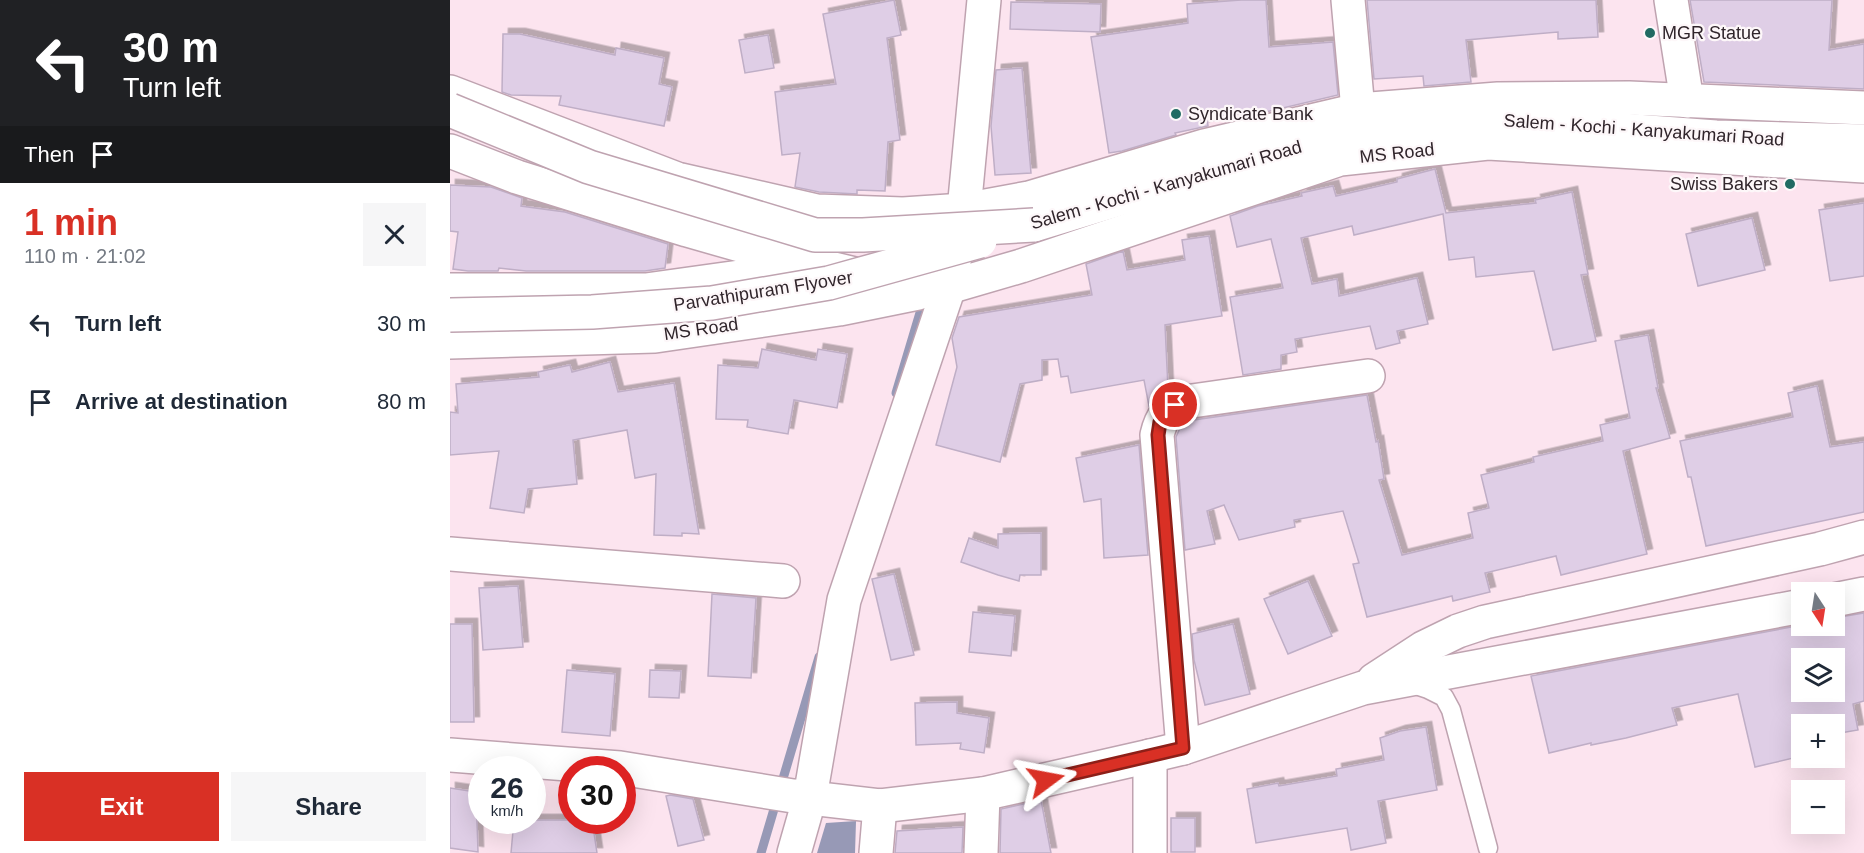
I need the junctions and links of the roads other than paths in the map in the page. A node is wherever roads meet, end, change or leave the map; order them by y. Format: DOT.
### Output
graph roads {
  1 [pos="984,0"];
  2 [pos="1348,0"];
  3 [pos="1671,0"];
  4 [pos="450,92"];
  5 [pos="1687,101"];
  6 [pos="1864,108"];
  7 [pos="450,110"];
  8 [pos="1358,110"];
  9 [pos="1864,141"];
  10 [pos="450,151"];
  11 [pos="1864,166"];
  12 [pos="964,210"];
  13 [pos="1034,225"];
  14 [pos="819,266"];
  15 [pos="949,287"];
  16 [pos="450,290"];
  17 [pos="450,315"];
  18 [pos="450,342"];
  19 [pos="1368,376"];
  20 [pos="1864,537"];
  21 [pos="450,555"];
  22 [pos="783,581"];
  23 [pos="1864,594"];
  24 [pos="1845,598"];
  25 [pos="1791,608"];
  26 [pos="1402,681"];
  27 [pos="1363,688"];
  28 [pos="1183,748"];
  29 [pos="450,756"];
  30 [pos="1150,756"];
  31 [pos="983,794"];
  32 [pos="801,797"];
  33 [pos="880,806"];
  34 [pos="1488,848"];
  35 [pos="795,853"];
  36 [pos="876,853"];
  37 [pos="981,853"];
  38 [pos="1150,853"];
  1 -- 12 [label="main road"];
  2 -- 8 [label="main road"];
  3 -- 5 [label="main road"];
  4 -- 12 [label="main road"];
  5 -- 6 [label="main road"];
  5 -- 8 [label="main road"];
  7 -- 13 [label="main road, Salem - Kochi - Kanyakumari Road, bridge"];
  8 -- 12 [label="main road"];
  9 -- 13 [label="main road, Salem - Kochi - Kanyakumari Road"];
  10 -- 14 [label="main road, MS Road"];
  11 -- 15 [label="main road, MS Road"];
  12 -- 14 [label="main road, MS Road"];
  12 -- 15 [label="main road"];
  13 -- 17 [label="main road, Parvathipuram Flyover, bridge"];
  14 -- 15 [label="main road, MS Road"];
  14 -- 16 [label="main road, MS Road"];
  15 -- 18 [label="main road, MS Road"];
  15 -- 32 [label="main road"];
  19 -- 28 [label="main road"];
  20 -- 27 [label="main road"];
  21 -- 22 [label="main road"];
  23 -- 24 [label="main road"];
  25 -- 26 [label="main road"];
  26 -- 27 [label="main road"];
  26 -- 34 [label="lane"];
  27 -- 28 [label="main road"];
  28 -- 30 [label="main road"];
  29 -- 32 [label="main road"];
  30 -- 31 [label="main road"];
  30 -- 38 [label="main road"];
  31 -- 33 [label="main road"];
  31 -- 37 [label="main road"];
  32 -- 33 [label="main road"];
  32 -- 35 [label="main road"];
  33 -- 36 [label="main road"];
}
